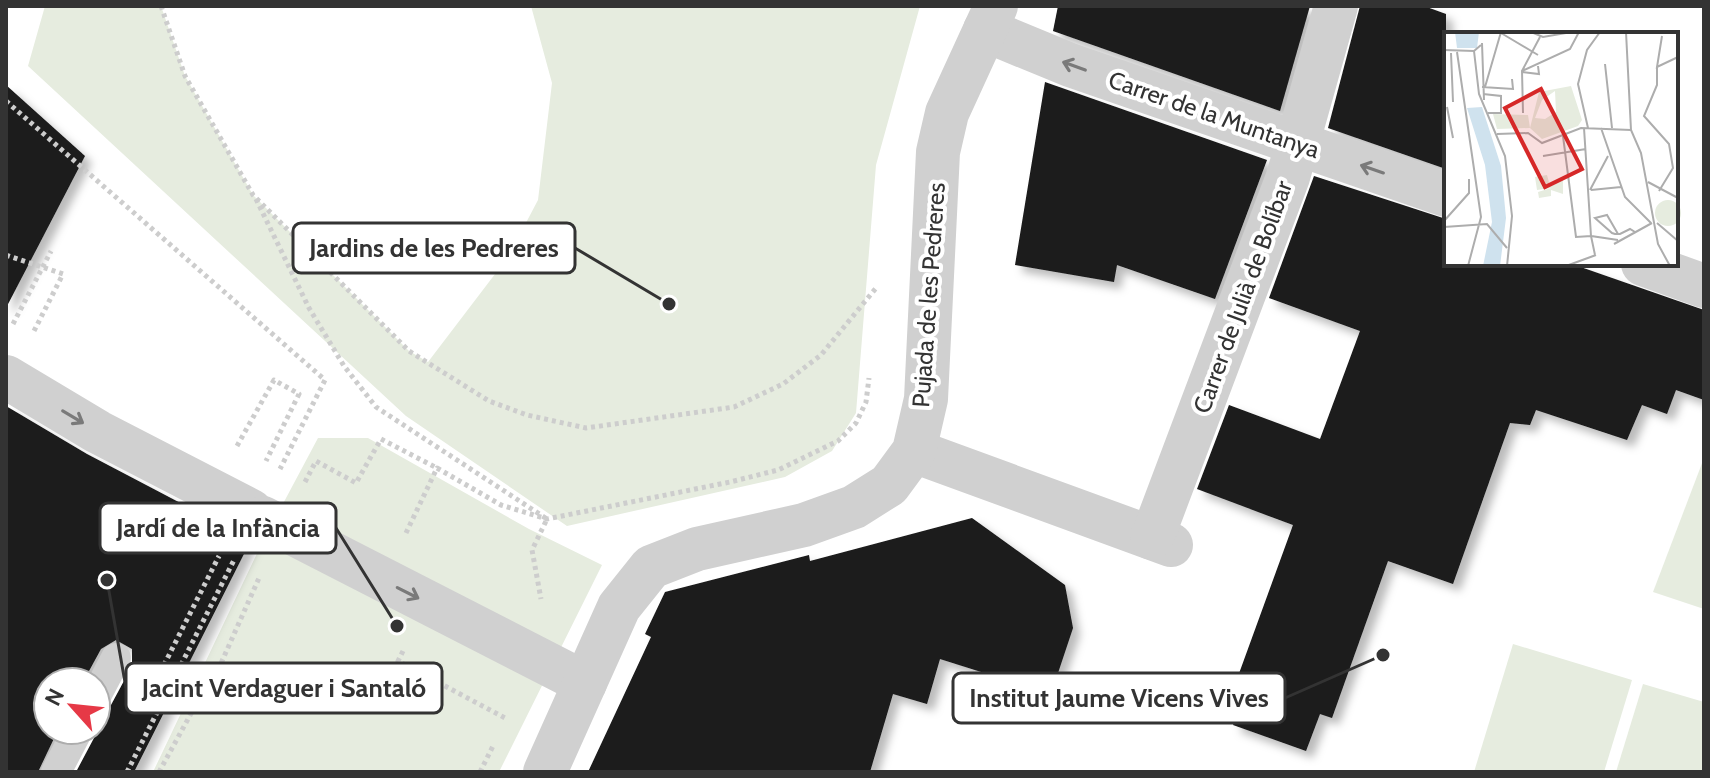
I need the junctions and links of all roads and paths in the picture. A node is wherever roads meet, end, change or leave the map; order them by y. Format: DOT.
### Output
graph roads {
  1 [pos="161,6"];
  2 [pos="1336,6"];
  3 [pos="990,18"];
  4 [pos="6,101"];
  5 [pos="1298,143"];
  6 [pos="1444,194"];
  7 [pos="253,195"];
  8 [pos="51,251"];
  9 [pos="6,255"];
  10 [pos="1649,266"];
  11 [pos="42,267"];
  12 [pos="1704,286"];
  13 [pos="875,304"];
  14 [pos="9,331"];
  15 [pos="47,339"];
  16 [pos="870,366"];
  17 [pos="6,377"];
  18 [pos="224,438"];
  19 [pos="914,451"];
  20 [pos="316,461"];
  21 [pos="437,468"];
  22 [pos="255,507"];
  23 [pos="547,519"];
  24 [pos="263,568"];
  25 [pos="383,581"];
  26 [pos="539,584"];
  27 [pos="116,658"];
  28 [pos="112,666"];
  29 [pos="162,668"];
  30 [pos="585,683"];
  31 [pos="70,746"];
  32 [pos="56,772"];
  33 [pos="127,772"];
  34 [pos="159,772"];
  35 [pos="545,772"];
  1 -- 7 [label="path"];
  2 -- 5 [label="street, Carrer de Julià de Bolíbar"];
  5 -- 3 [label="street, Carrer de la Muntanya, one-way"];
  3 -- 19 [label="street, Pujada de les Pedreres"];
  4 -- 22 [label="path"];
  6 -- 5 [label="street, Carrer de la Muntanya, one-way"];
  5 -- 19 [label="street, Carrer de Julià de Bolíbar"];
  7 -- 13 [label="path"];
  7 -- 23 [label="path"];
  8 -- 11 [label="path"];
  9 -- 11 [label="path"];
  10 -- 12 [label="street"];
  11 -- 14 [label="path"];
  11 -- 15 [label="path"];
  16 -- 23 [label="path"];
  17 -- 22 [label="street, one-way"];
  18 -- 22 [label="path"];
  19 -- 30 [label="street, Pujada de les Pedreres"];
  20 -- 21 [label="path"];
  21 -- 23 [label="path"];
  21 -- 25 [label="path"];
  22 -- 25 [label="street"];
  22 -- 29 [label="path"];
  22 -- 33 [label="path"];
  23 -- 26 [label="path"];
  24 -- 34 [label="path"];
  25 -- 30 [label="street, one-way"];
  27 -- 28 [label="lane"];
  30 -- 35 [label="street, Pujada de les Pedreres"];
  31 -- 32 [label="lane"];
}
